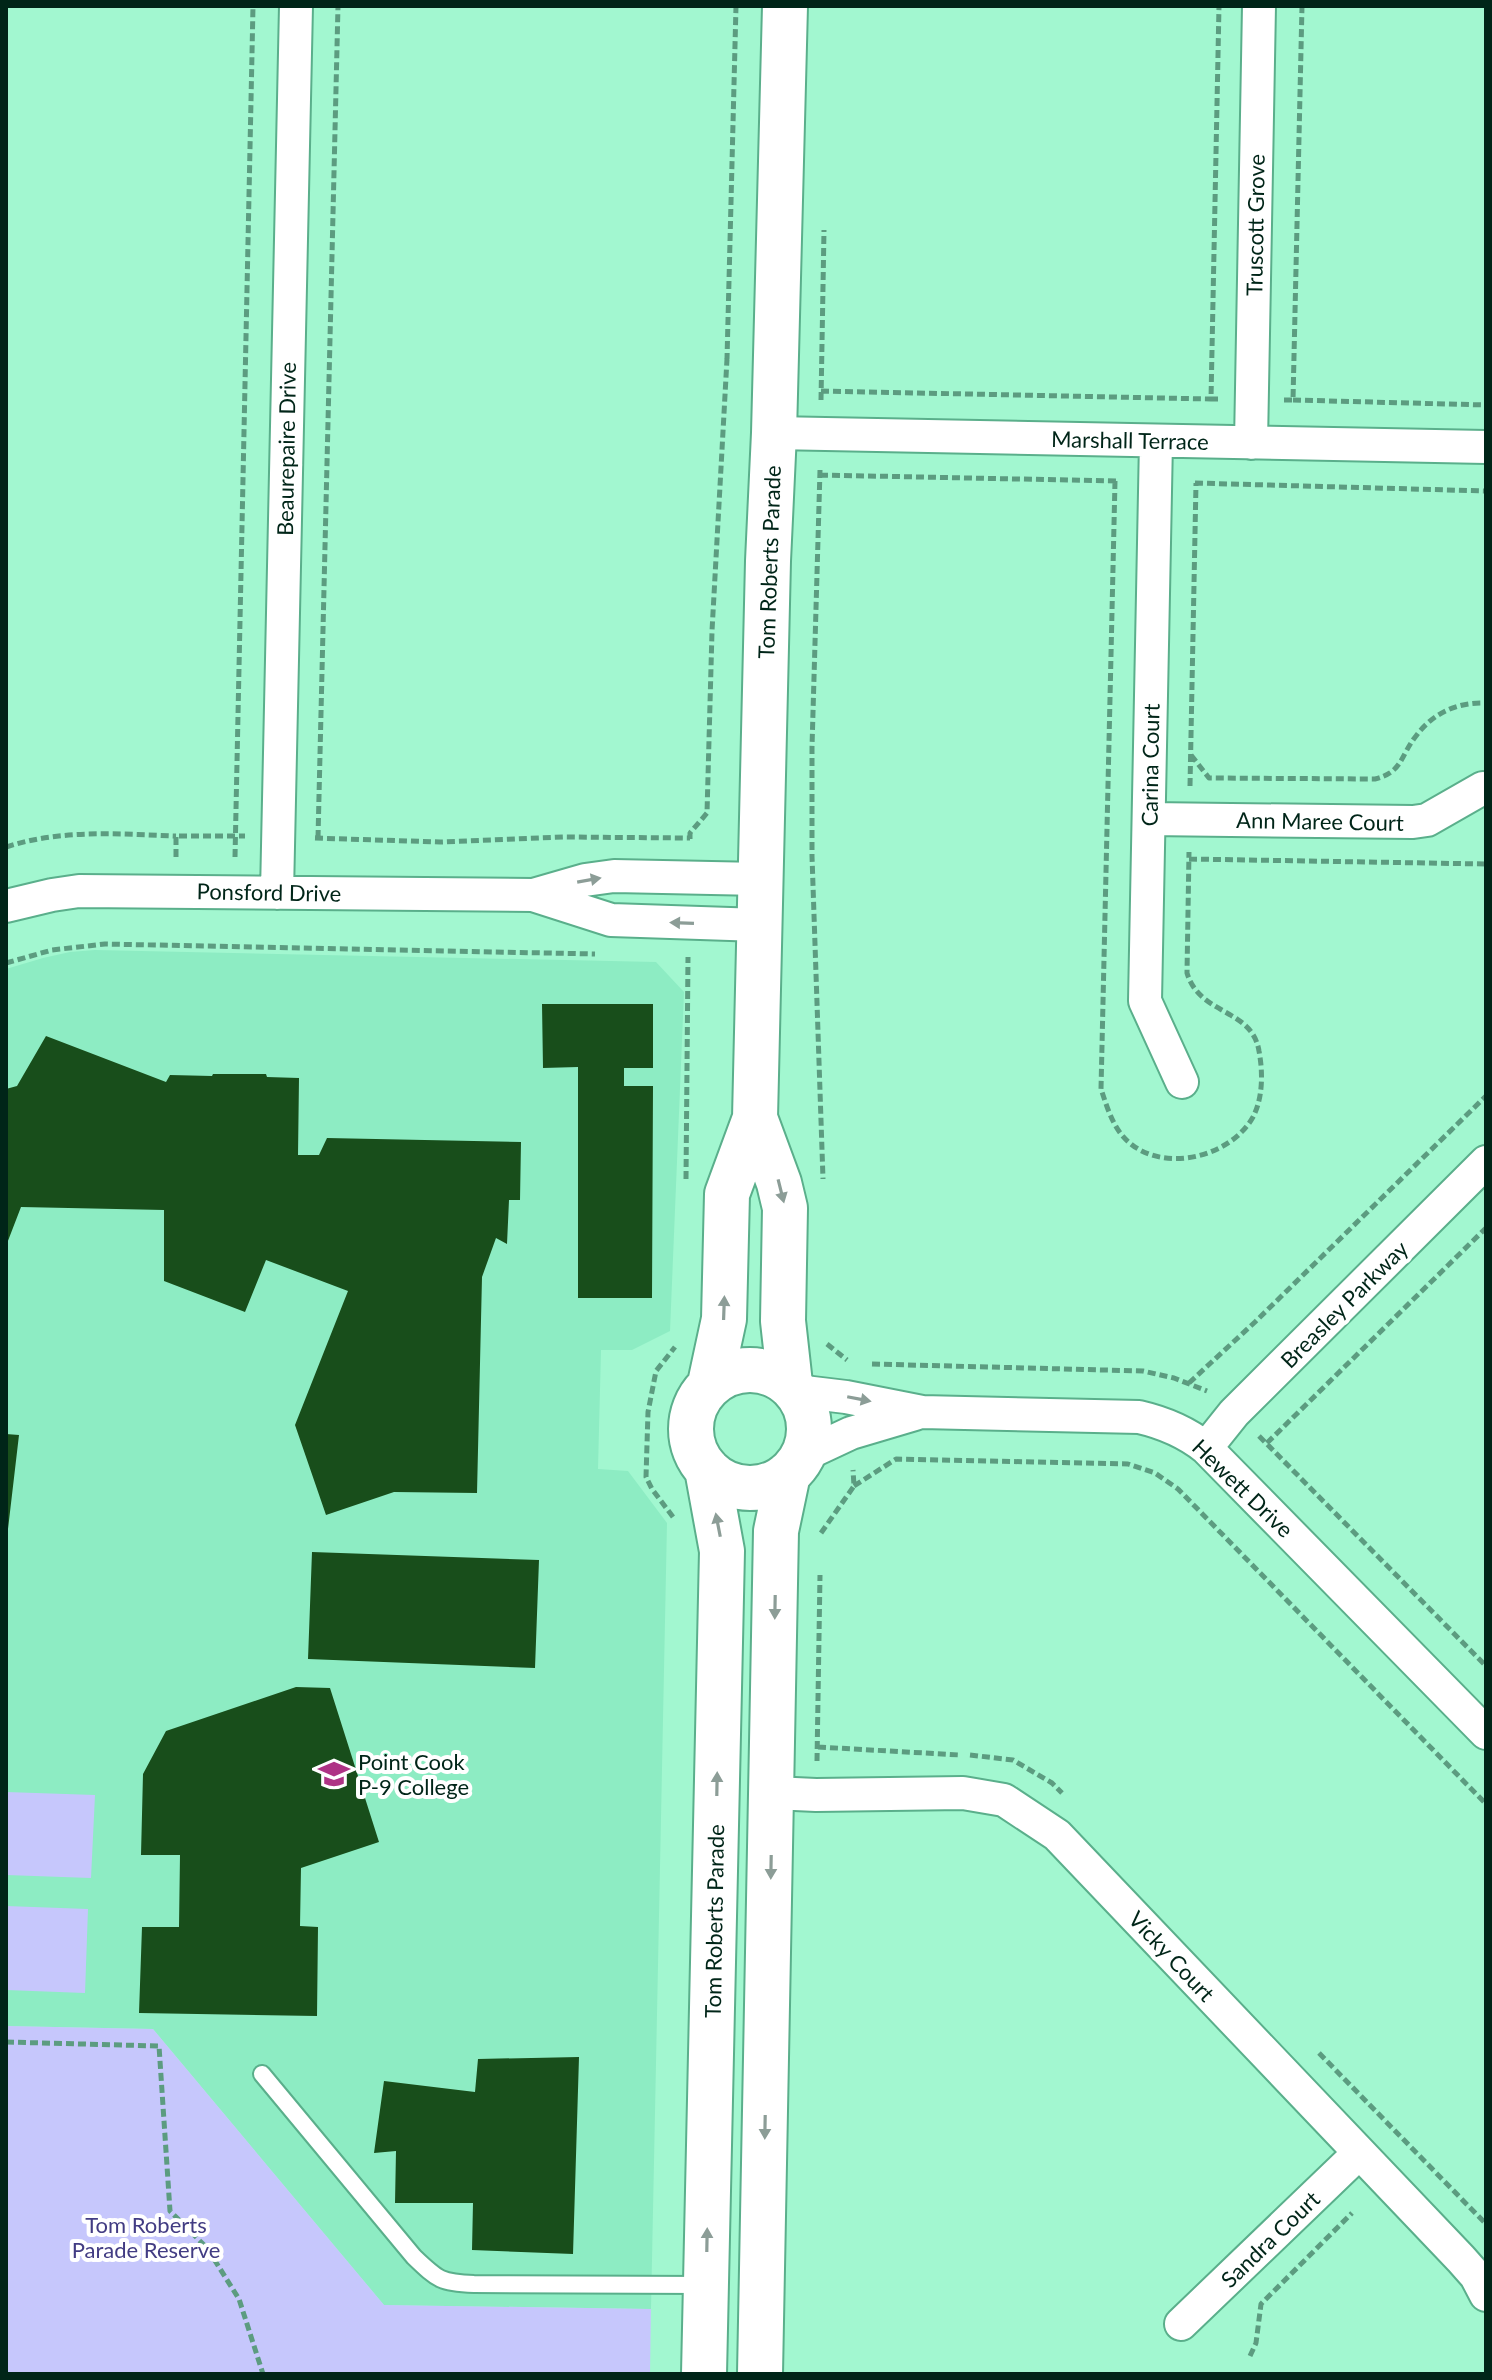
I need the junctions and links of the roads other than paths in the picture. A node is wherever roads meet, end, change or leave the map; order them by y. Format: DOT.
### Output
graph roads {
  1 [pos="296,6"];
  2 [pos="785,6"];
  3 [pos="1259,6"];
  4 [pos="774,433"];
  5 [pos="1156,441"];
  6 [pos="1251,443"];
  7 [pos="1486,447"];
  8 [pos="1483,788"];
  9 [pos="1149,819"];
  10 [pos="760,879"];
  11 [pos="277,893"];
  12 [pos="533,895"];
  13 [pos="6,906"];
  14 [pos="760,925"];
  15 [pos="1182,1082"];
  16 [pos="755,1118"];
  17 [pos="1486,1162"];
  18 [pos="710,1384"];
  19 [pos="793,1387"];
  20 [pos="922,1412"];
  21 [pos="1206,1448"];
  22 [pos="796,1464"];
  23 [pos="707,1469"];
  24 [pos="1486,1733"];
  25 [pos="773,1793"];
  26 [pos="262,2074"];
  27 [pos="1359,2153"];
  28 [pos="706,2285"];
  29 [pos="1486,2295"];
  30 [pos="1181,2324"];
  31 [pos="704,2374"];
  32 [pos="760,2374"];
  1 -- 11 [label="street, Beaurepaire Drive"];
  2 -- 4 [label="street, Tom Roberts Parade"];
  3 -- 6 [label="street, Truscott Grove"];
  4 -- 5 [label="street, Marshall Terrace"];
  4 -- 10 [label="street, Tom Roberts Parade"];
  5 -- 6 [label="street, Marshall Terrace"];
  5 -- 9 [label="street, Carina Court"];
  6 -- 7 [label="street, Marshall Terrace"];
  8 -- 9 [label="street, Ann Maree Court"];
  9 -- 15 [label="street, Carina Court"];
  12 -- 10 [label="street, Ponsford Drive, one-way"];
  10 -- 14 [label="street, Tom Roberts Parade"];
  11 -- 12 [label="street, Ponsford Drive"];
  11 -- 13 [label="street, Ponsford Drive"];
  14 -- 12 [label="street, Ponsford Drive, one-way"];
  14 -- 16 [label="street, Tom Roberts Parade"];
  18 -- 16 [label="street, Tom Roberts Parade, one-way"];
  16 -- 19 [label="street, Tom Roberts Parade, one-way"];
  17 -- 21 [label="street, Breasley Parkway"];
  18 -- 19 [label="street"];
  18 -- 23 [label="street"];
  19 -- 20 [label="street, Hewett Drive, one-way"];
  19 -- 22 [label="street"];
  20 -- 21 [label="street, Hewett Drive"];
  20 -- 22 [label="street, Hewett Drive"];
  21 -- 24 [label="street, Hewett Drive"];
  22 -- 23 [label="street"];
  22 -- 25 [label="street, one-way"];
  28 -- 23 [label="street, Tom Roberts Parade, one-way"];
  25 -- 27 [label="street, Vicky Court"];
  25 -- 32 [label="street, one-way"];
  26 -- 28 [label="lane"];
  27 -- 29 [label="street, Vicky Court"];
  27 -- 30 [label="street, Sandra Court"];
  28 -- 31 [label="street, Tom Roberts Parade"];
}
